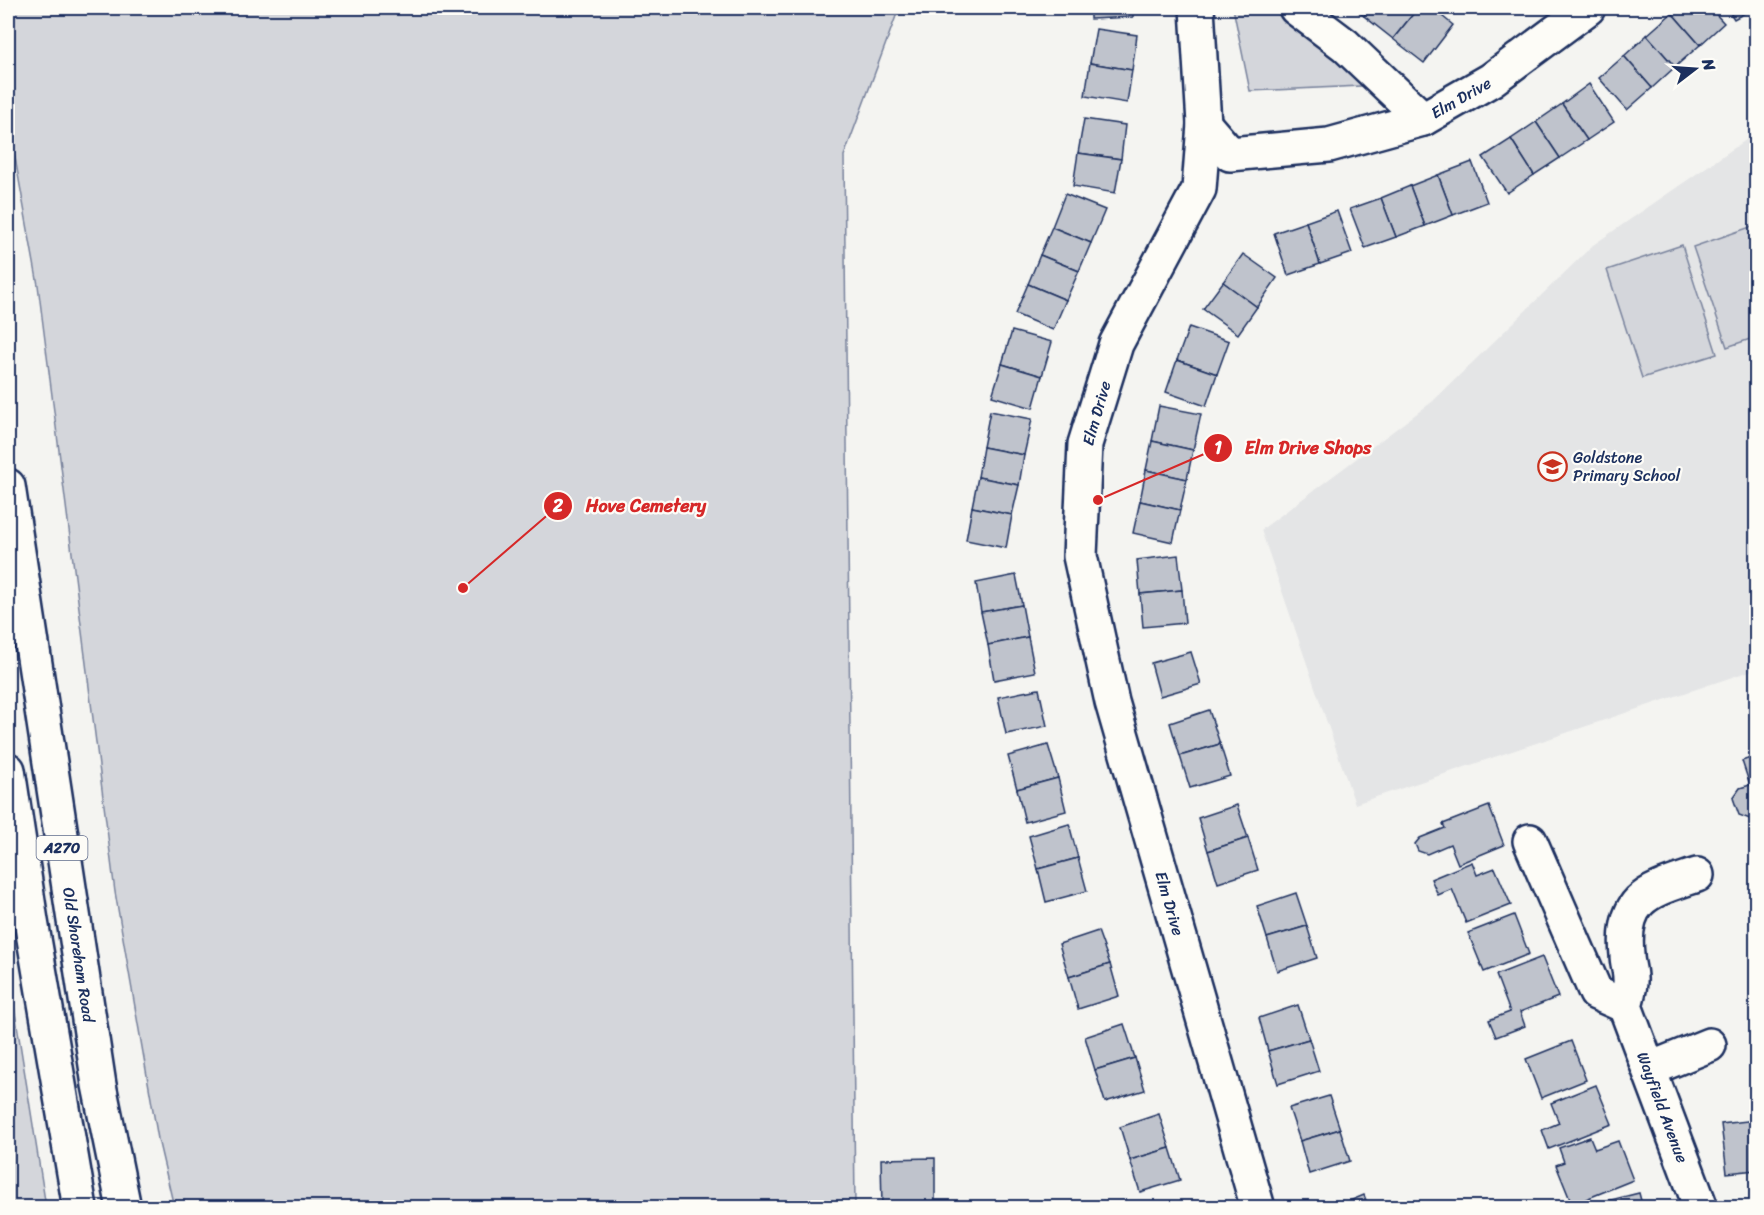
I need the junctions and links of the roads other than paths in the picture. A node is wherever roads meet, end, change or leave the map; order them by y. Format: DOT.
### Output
graph roads {
  1 [pos="1197,8"];
  2 [pos="1296,8"];
  3 [pos="1588,8"];
  4 [pos="1423,118"];
  5 [pos="1204,124"];
  6 [pos="8,486"];
  7 [pos="8,770"];
  8 [pos="1530,841"];
  9 [pos="1697,875"];
  10 [pos="1625,1006"];
  11 [pos="1709,1045"];
  12 [pos="1650,1069"];
  13 [pos="80,1208"];
  14 [pos="124,1208"];
  15 [pos="1258,1208"];
  16 [pos="1701,1208"];
  1 -- 5 [label="street"];
  2 -- 4 [label="street"];
  3 -- 4 [label="street, Elm Drive"];
  4 -- 5 [label="street, Elm Drive"];
  5 -- 15 [label="street, Elm Drive"];
  6 -- 14 [label="street, Old Shoreham Road / A270"];
  7 -- 13 [label="street, A270"];
  8 -- 10 [label="street"];
  9 -- 10 [label="street"];
  10 -- 12 [label="street, Wayfield Avenue"];
  11 -- 12 [label="street"];
  12 -- 16 [label="street, Wayfield Avenue"];
}
